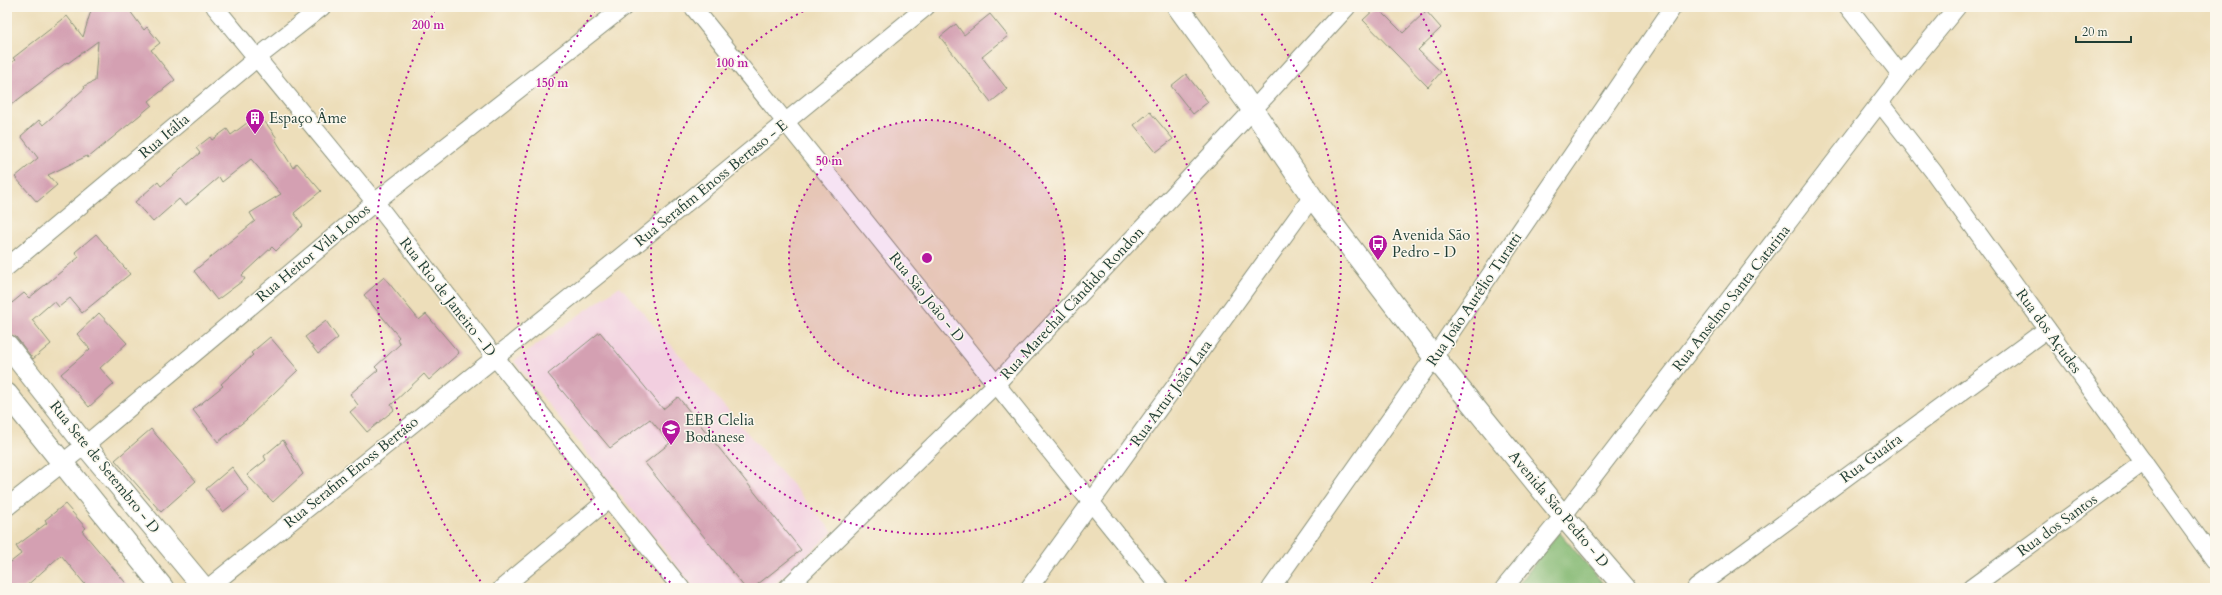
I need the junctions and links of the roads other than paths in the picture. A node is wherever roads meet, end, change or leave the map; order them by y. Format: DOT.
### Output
graph roads {
  1 [pos="215,7"];
  2 [pos="322,7"];
  3 [pos="624,7"];
  4 [pos="693,7"];
  5 [pos="926,7"];
  6 [pos="1178,7"];
  7 [pos="1346,7"];
  8 [pos="1674,7"];
  9 [pos="1848,7"];
  10 [pos="1957,7"];
  11 [pos="257,58"];
  12 [pos="1901,75"];
  13 [pos="1880,103"];
  14 [pos="1253,110"];
  15 [pos="786,122"];
  16 [pos="1312,197"];
  17 [pos="375,202"];
  18 [pos="7,267"];
  19 [pos="2047,328"];
  20 [pos="7,345"];
  21 [pos="495,357"];
  22 [pos="1434,357"];
  23 [pos="997,383"];
  24 [pos="7,394"];
  25 [pos="85,444"];
  26 [pos="62,462"];
  27 [pos="2144,462"];
  28 [pos="610,498"];
  29 [pos="1092,501"];
  30 [pos="7,506"];
  31 [pos="1563,516"];
  32 [pos="2215,561"];
  33 [pos="163,588"];
  34 [pos="204,588"];
  35 [pos="208,588"];
  36 [pos="502,588"];
  37 [pos="681,588"];
  38 [pos="787,588"];
  39 [pos="1029,588"];
  40 [pos="1160,588"];
  41 [pos="1270,588"];
  42 [pos="1504,588"];
  43 [pos="1625,588"];
  44 [pos="1696,588"];
  45 [pos="1970,588"];
  1 -- 11 [label="street, Rua Rio de Janeiro - D"];
  2 -- 11 [label="street, Rua Itália"];
  3 -- 17 [label="street, Rua Heitor Vila Lobos"];
  4 -- 15 [label="street, Rua São João - D"];
  5 -- 15 [label="street, Rua Serafim Enoss Bertaso - E"];
  6 -- 14 [label="street, Avenida São Pedro - D"];
  7 -- 14 [label="street, Rua Marechal Cândido Rondon"];
  8 -- 22 [label="street, Rua João Aurélio Turatti"];
  9 -- 12 [label="street"];
  10 -- 12 [label="street, Rua Anselmo Santa Catarina"];
  11 -- 17 [label="street, Rua Rio de Janeiro - D"];
  11 -- 18 [label="street, Rua Itália"];
  12 -- 13 [label="street, Rua Anselmo Santa Catarina"];
  13 -- 19 [label="street, Rua dos Açudes"];
  13 -- 31 [label="street, Rua Anselmo Santa Catarina"];
  14 -- 16 [label="street, Avenida São Pedro - D"];
  14 -- 23 [label="street, Rua Marechal Cândido Rondon"];
  15 -- 21 [label="street, Rua Serafim Enoss Bertaso - E"];
  15 -- 23 [label="street, Rua São João - D"];
  16 -- 22 [label="street, Avenida São Pedro - D"];
  16 -- 29 [label="street, Rua Artur João Lara"];
  17 -- 21 [label="street, Rua Rio de Janeiro - D"];
  17 -- 25 [label="street, Rua Heitor Vila Lobos"];
  19 -- 27 [label="street, Rua dos Açudes"];
  19 -- 44 [label="street, Rua Guaíra"];
  20 -- 25 [label="street, Rua Sete de Setembro - D"];
  21 -- 28 [label="street, Rua Rio de Janeiro - D"];
  21 -- 35 [label="street, Rua Serafim Enoss Bertaso"];
  22 -- 31 [label="street, Avenida São Pedro - D"];
  22 -- 41 [label="street, Rua João Aurélio Turatti"];
  23 -- 29 [label="street, Rua São João - D"];
  23 -- 38 [label="street, Rua Marechal Cândido Rondon"];
  24 -- 26 [label="street, Rua Sete de Setembro - D"];
  25 -- 26 [label="street, Rua Heitor Vila Lobos"];
  25 -- 34 [label="street, Rua Sete de Setembro - D"];
  26 -- 30 [label="street, Rua Heitor Vila Lobos"];
  26 -- 33 [label="street, Rua Sete de Setembro - D"];
  27 -- 32 [label="street, Rua dos Açudes"];
  27 -- 45 [label="street, Rua dos Santos"];
  28 -- 36 [label="street"];
  28 -- 37 [label="street, Rua Rio de Janeiro - D"];
  29 -- 39 [label="street, Rua Artur João Lara"];
  29 -- 40 [label="street, Rua São João - D"];
  31 -- 42 [label="street, Rua Anselmo Santa Catarina"];
  31 -- 43 [label="street, Avenida São Pedro - D"];
}
